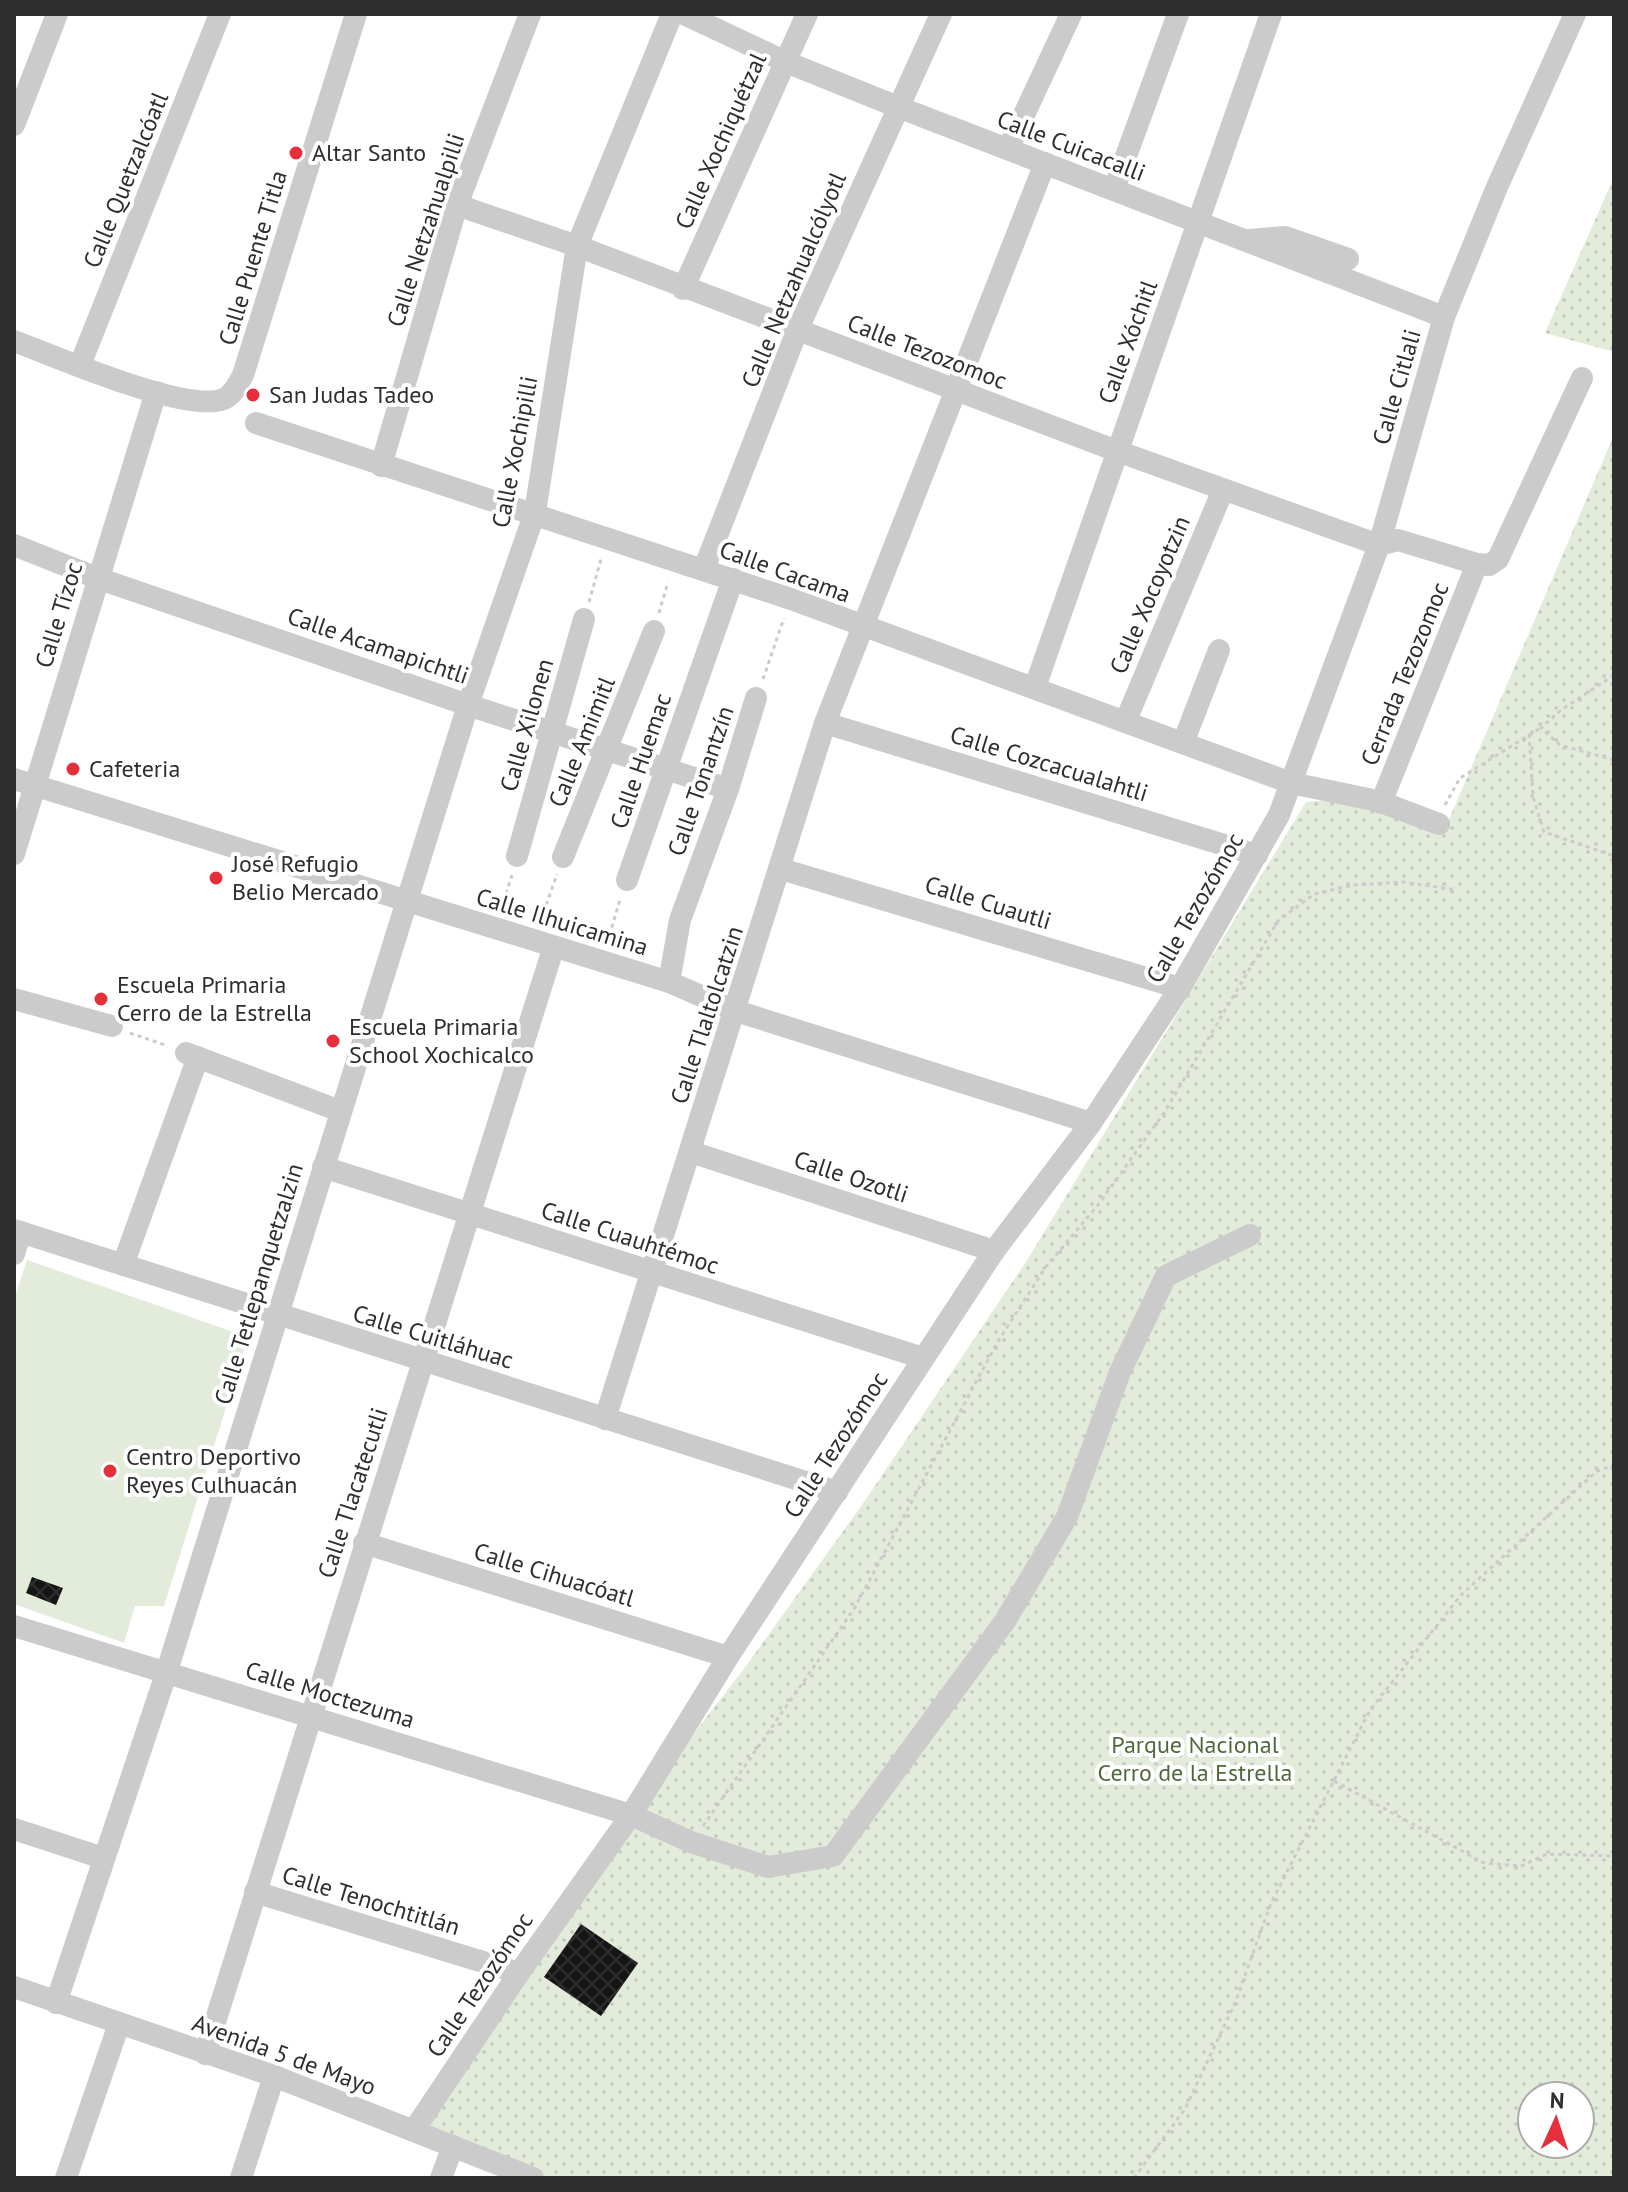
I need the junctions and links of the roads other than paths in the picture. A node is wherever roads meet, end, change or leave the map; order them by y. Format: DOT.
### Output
graph roads {
  1 [pos="57,14"];
  2 [pos="220,14"];
  3 [pos="356,14"];
  4 [pos="530,14"];
  5 [pos="672,14"];
  6 [pos="684,14"];
  7 [pos="807,14"];
  8 [pos="941,14"];
  9 [pos="1071,14"];
  10 [pos="1178,14"];
  11 [pos="1271,14"];
  12 [pos="1575,14"];
  13 [pos="786,62"];
  14 [pos="898,107"];
  15 [pos="14,125"];
  16 [pos="1008,149"];
  17 [pos="1045,163"];
  18 [pos="1114,189"];
  19 [pos="457,205"];
  20 [pos="1197,223"];
  21 [pos="1242,241"];
  22 [pos="577,246"];
  23 [pos="1348,259"];
  24 [pos="683,289"];
  25 [pos="1444,317"];
  26 [pos="797,331"];
  27 [pos="14,341"];
  28 [pos="80,365"];
  29 [pos="1582,378"];
  30 [pos="957,391"];
  31 [pos="156,392"];
  32 [pos="256,423"];
  33 [pos="1117,451"];
  34 [pos="381,466"];
  35 [pos="1223,490"];
  36 [pos="535,512"];
  37 [pos="14,545"];
  38 [pos="1379,545"];
  39 [pos="1477,564"];
  40 [pos="704,569"];
  41 [pos="97,578"];
  42 [pos="733,579"];
  43 [pos="584,619"];
  44 [pos="862,628"];
  45 [pos="654,631"];
  46 [pos="1219,650"];
  47 [pos="1035,687"];
  48 [pos="756,698"];
  49 [pos="468,705"];
  50 [pos="1126,720"];
  51 [pos="825,723"];
  52 [pos="553,730"];
  53 [pos="1183,743"];
  54 [pos="608,748"];
  55 [pos="666,767"];
  56 [pos="25,783"];
  57 [pos="1291,783"];
  58 [pos="728,789"];
  59 [pos="1381,803"];
  60 [pos="1437,823"];
  61 [pos="14,854"];
  62 [pos="1257,855"];
  63 [pos="517,856"];
  64 [pos="563,857"];
  65 [pos="781,869"];
  66 [pos="627,880"];
  67 [pos="405,901"];
  68 [pos="543,946"];
  69 [pos="669,982"];
  70 [pos="1180,988"];
  71 [pos="14,999"];
  72 [pos="736,1011"];
  73 [pos="112,1026"];
  74 [pos="340,1111"];
  75 [pos="1091,1123"];
  76 [pos="691,1152"];
  77 [pos="323,1167"];
  78 [pos="467,1214"];
  79 [pos="18,1231"];
  80 [pos="1250,1235"];
  81 [pos="994,1251"];
  82 [pos="14,1254"];
  83 [pos="123,1265"];
  84 [pos="654,1273"];
  85 [pos="275,1315"];
  86 [pos="923,1358"];
  87 [pos="423,1361"];
  88 [pos="605,1419"];
  89 [pos="837,1492"];
  90 [pos="364,1543"];
  91 [pos="14,1626"];
  92 [pos="728,1657"];
  93 [pos="166,1674"];
  94 [pos="310,1715"];
  95 [pos="631,1815"];
  96 [pos="14,1829"];
  97 [pos="103,1858"];
  98 [pos="255,1892"];
  99 [pos="519,1973"];
  100 [pos="14,1987"];
  101 [pos="56,2003"];
  102 [pos="119,2024"];
  103 [pos="205,2054"];
  104 [pos="274,2076"];
  105 [pos="414,2130"];
  106 [pos="453,2146"];
  107 [pos="66,2178"];
  108 [pos="241,2178"];
  109 [pos="441,2178"];
  110 [pos="533,2178"];
  1 -- 15 [label="street"];
  2 -- 28 [label="street, Calle Quetzalcóatl"];
  3 -- 31 [label="street, Calle Puente Titla"];
  4 -- 19 [label="street, Calle Netzahualpilli"];
  5 -- 22 [label="street, Calle Xochipilli"];
  6 -- 13 [label="street, Calle Cuicacalli"];
  7 -- 13 [label="street, Calle Xochiquétzal"];
  8 -- 14 [label="street, Calle Netzahualcólyotl"];
  9 -- 16 [label="street"];
  10 -- 18 [label="street"];
  11 -- 20 [label="street, Calle Xóchitl"];
  12 -- 25 [label="street, Calle Citlali"];
  13 -- 14 [label="street, Calle Cuicacalli"];
  13 -- 24 [label="street, Calle Xochiquétzal"];
  14 -- 16 [label="street, Calle Cuicacalli"];
  14 -- 26 [label="street, Calle Netzahualcólyotl"];
  16 -- 17 [label="street, Calle Cuicacalli"];
  17 -- 18 [label="street, Calle Cuicacalli"];
  17 -- 30 [label="street"];
  18 -- 20 [label="street, Calle Cuicacalli"];
  19 -- 22 [label="street, Calle Tezozomoc"];
  19 -- 34 [label="street, Calle Netzahualpilli"];
  20 -- 21 [label="street, Calle Cuicacalli"];
  20 -- 33 [label="street, Calle Xóchitl"];
  21 -- 23 [label="street"];
  21 -- 25 [label="street, Calle Cuicacalli"];
  22 -- 24 [label="street, Calle Tezozomoc"];
  22 -- 36 [label="street, Calle Xochipilli"];
  24 -- 26 [label="street, Calle Tezozomoc"];
  25 -- 38 [label="street, Calle Citlali"];
  26 -- 30 [label="street, Calle Tezozomoc"];
  26 -- 40 [label="street, Calle Netzahualcólyotl"];
  27 -- 28 [label="street"];
  28 -- 31 [label="street"];
  29 -- 39 [label="street, Cerrada Tezozomoc"];
  30 -- 33 [label="street, Calle Tezozomoc"];
  30 -- 44 [label="street"];
  31 -- 41 [label="street, Calle Tízoc"];
  32 -- 34 [label="street, Calle Cacama"];
  33 -- 35 [label="street, Calle Tezozomoc"];
  33 -- 47 [label="street, Calle Xóchitl"];
  34 -- 36 [label="street, Calle Cacama"];
  35 -- 38 [label="street, Calle Tezozomoc"];
  35 -- 50 [label="street, Calle Xocoyotzin"];
  36 -- 40 [label="street, Calle Cacama"];
  36 -- 49 [label="street, Calle Xochipilli"];
  37 -- 41 [label="street, Calle Acamapichtli"];
  38 -- 39 [label="street, Cerrada Tezozomoc"];
  38 -- 57 [label="street, Calle Citlali"];
  39 -- 59 [label="street, Cerrada Tezozomoc"];
  40 -- 42 [label="street, Calle Cacama"];
  41 -- 49 [label="street, Calle Acamapichtli"];
  41 -- 56 [label="street, Calle Tízoc"];
  42 -- 44 [label="street, Calle Cacama"];
  42 -- 55 [label="street, Calle Huemac"];
  43 -- 52 [label="street, Calle Xilonen"];
  44 -- 47 [label="street, Calle Cacama"];
  44 -- 51 [label="street, Calle Tlaltolcatzin"];
  45 -- 54 [label="street, Calle Amimitl"];
  46 -- 53 [label="street"];
  47 -- 50 [label="street, Calle Cacama"];
  48 -- 58 [label="street, Calle Tonantzín"];
  49 -- 52 [label="street, Calle Acamapichtli"];
  49 -- 67 [label="street, Calle Xochipilli"];
  50 -- 53 [label="street, Calle Cacama"];
  51 -- 62 [label="street, Calle Cozcacualahtli"];
  51 -- 65 [label="street, Calle Tlaltolcatzin"];
  52 -- 54 [label="street, Calle Acamapichtli"];
  52 -- 63 [label="street, Calle Xilonen"];
  53 -- 57 [label="street, Calle Cacama"];
  54 -- 55 [label="street, Calle Acamapichtli"];
  54 -- 64 [label="street, Calle Amimitl"];
  55 -- 58 [label="street, Calle Acamapichtli"];
  55 -- 66 [label="street, Calle Huemac"];
  56 -- 61 [label="street, Calle Tízoc"];
  56 -- 67 [label="street, Calle Ilhuicamina"];
  57 -- 59 [label="street, Calle Cacama"];
  57 -- 62 [label="street, Calle Tezozómoc"];
  58 -- 69 [label="street, Calle Tonantzín"];
  59 -- 60 [label="street, Calle Cacama"];
  62 -- 70 [label="street, Calle Tezozómoc"];
  65 -- 70 [label="street, Calle Cuautli"];
  65 -- 72 [label="street, Calle Tlaltolcatzin"];
  67 -- 68 [label="street, Calle Ilhuicamina"];
  67 -- 74 [label="street, Calle Tetlepanquetzalzin"];
  68 -- 69 [label="street, Calle Ilhuicamina"];
  68 -- 78 [label="street, Calle Tlacatecutli"];
  69 -- 72 [label="street, Calle Ilhuicamina"];
  70 -- 75 [label="street, Calle Tezozómoc"];
  71 -- 73 [label="street"];
  72 -- 75 [label="street, Calle Ilhuicamina"];
  72 -- 76 [label="street, Calle Tlaltolcatzin"];
  74 -- 77 [label="street, Calle Tetlepanquetzalzin"];
  74 -- 83 [label="street"];
  75 -- 81 [label="street, Calle Tezozómoc"];
  76 -- 81 [label="street, Calle Ozotli"];
  76 -- 84 [label="street, Calle Tlaltolcatzin"];
  77 -- 78 [label="street, Calle Cuauhtémoc"];
  77 -- 85 [label="street, Calle Tetlepanquetzalzin"];
  78 -- 84 [label="street, Calle Cuauhtémoc"];
  78 -- 87 [label="street, Calle Tlacatecutli"];
  79 -- 82 [label="street"];
  79 -- 83 [label="street, Calle Cuitláhuac"];
  80 -- 95 [label="street, Calle Moctezuma"];
  81 -- 86 [label="street, Calle Tezozómoc"];
  83 -- 85 [label="street, Calle Cuitláhuac"];
  84 -- 86 [label="street, Calle Cuauhtémoc"];
  84 -- 88 [label="street, Calle Tlaltolcatzin"];
  85 -- 87 [label="street, Calle Cuitláhuac"];
  85 -- 93 [label="street, Calle Tetlepanquetzalzin"];
  86 -- 89 [label="street, Calle Tezozómoc"];
  87 -- 88 [label="street, Calle Cuitláhuac"];
  87 -- 90 [label="street, Calle Tlacatecutli"];
  88 -- 89 [label="street, Calle Cuitláhuac"];
  89 -- 92 [label="street, Calle Tezozómoc"];
  90 -- 92 [label="street, Calle Cihuacóatl"];
  90 -- 94 [label="street, Calle Tlacatecutli"];
  91 -- 93 [label="street, Calle Moctezuma"];
  92 -- 95 [label="street, Calle Tezozómoc"];
  93 -- 94 [label="street, Calle Moctezuma"];
  93 -- 97 [label="street, Calle Tetlepanquetzalzin"];
  94 -- 95 [label="street, Calle Moctezuma"];
  94 -- 98 [label="street, Calle Tlacatecutli"];
  95 -- 99 [label="street, Calle Tezozómoc"];
  96 -- 97 [label="street"];
  97 -- 101 [label="street, Calle Tetlepanquetzalzin"];
  98 -- 99 [label="street, Calle Tenochtitlán"];
  98 -- 103 [label="street, Calle Tlacatecutli"];
  99 -- 105 [label="street, Calle Tezozómoc"];
  100 -- 101 [label="street, Avenida 5 de Mayo"];
  101 -- 102 [label="street, Avenida 5 de Mayo"];
  102 -- 103 [label="street, Avenida 5 de Mayo"];
  102 -- 107 [label="street"];
  103 -- 104 [label="street, Avenida 5 de Mayo"];
  104 -- 105 [label="street, Avenida 5 de Mayo"];
  104 -- 108 [label="street"];
  105 -- 106 [label="street, Avenida 5 de Mayo"];
  106 -- 109 [label="street"];
  106 -- 110 [label="street, Avenida 5 de Mayo"];
}
